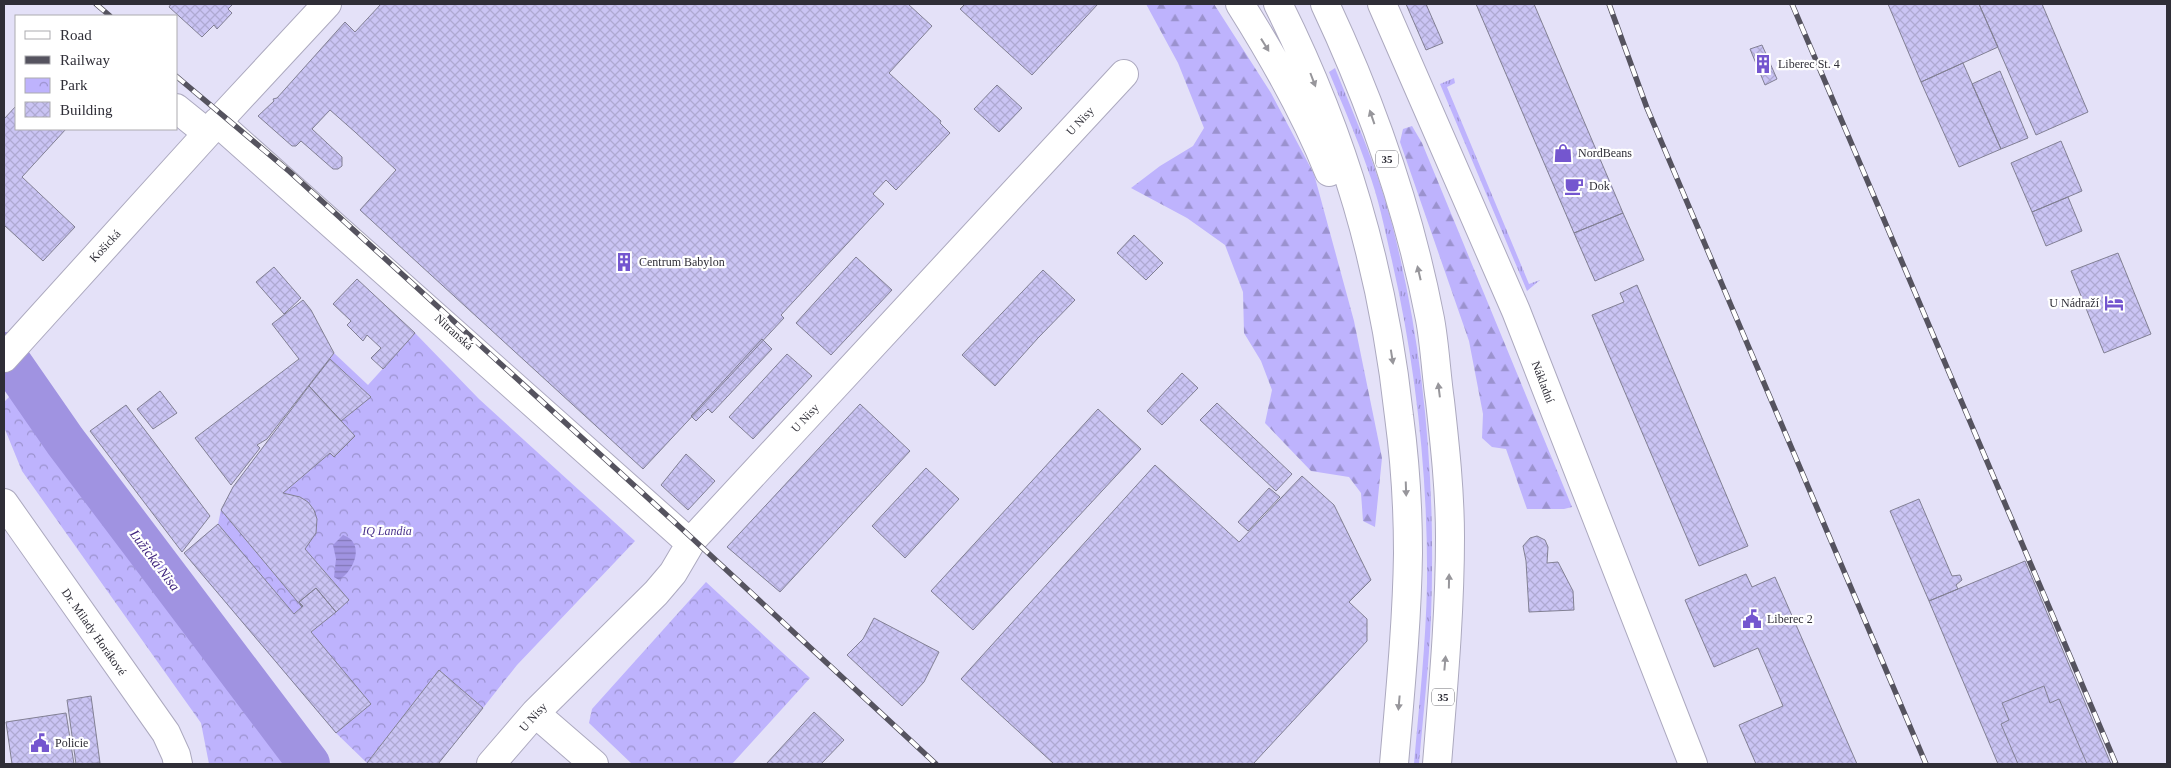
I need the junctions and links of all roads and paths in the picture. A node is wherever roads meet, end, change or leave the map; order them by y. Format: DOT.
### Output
graph roads {
  1 [pos="327,4"];
  2 [pos="1240,4"];
  3 [pos="1278,4"];
  4 [pos="1325,4"];
  5 [pos="1382,4"];
  6 [pos="1124,74"];
  7 [pos="178,109"];
  8 [pos="212,128"];
  9 [pos="1384,309"];
  10 [pos="4,358"];
  11 [pos="4,504"];
  12 [pos="690,543"];
  13 [pos="535,713"];
  14 [pos="178,764"];
  15 [pos="491,764"];
  16 [pos="594,764"];
  17 [pos="1394,764"];
  18 [pos="1437,764"];
  19 [pos="1693,764"];
  1 -- 8 [label="main road, Košická"];
  2 -- 9 [label="main road, one-way"];
  3 -- 9 [label="main road, one-way"];
  18 -- 4 [label="main road, 35, one-way"];
  5 -- 19 [label="main road, Nákladní"];
  6 -- 12 [label="main road, U Nisy"];
  7 -- 8 [label="main road"];
  8 -- 10 [label="main road, Košická"];
  8 -- 12 [label="main road, Nitranská"];
  9 -- 17 [label="main road, one-way"];
  11 -- 14 [label="main road, Dr. Milady Horákové"];
  12 -- 13 [label="main road, U Nisy"];
  13 -- 15 [label="main road, U Nisy"];
  13 -- 16 [label="main road"];
}
